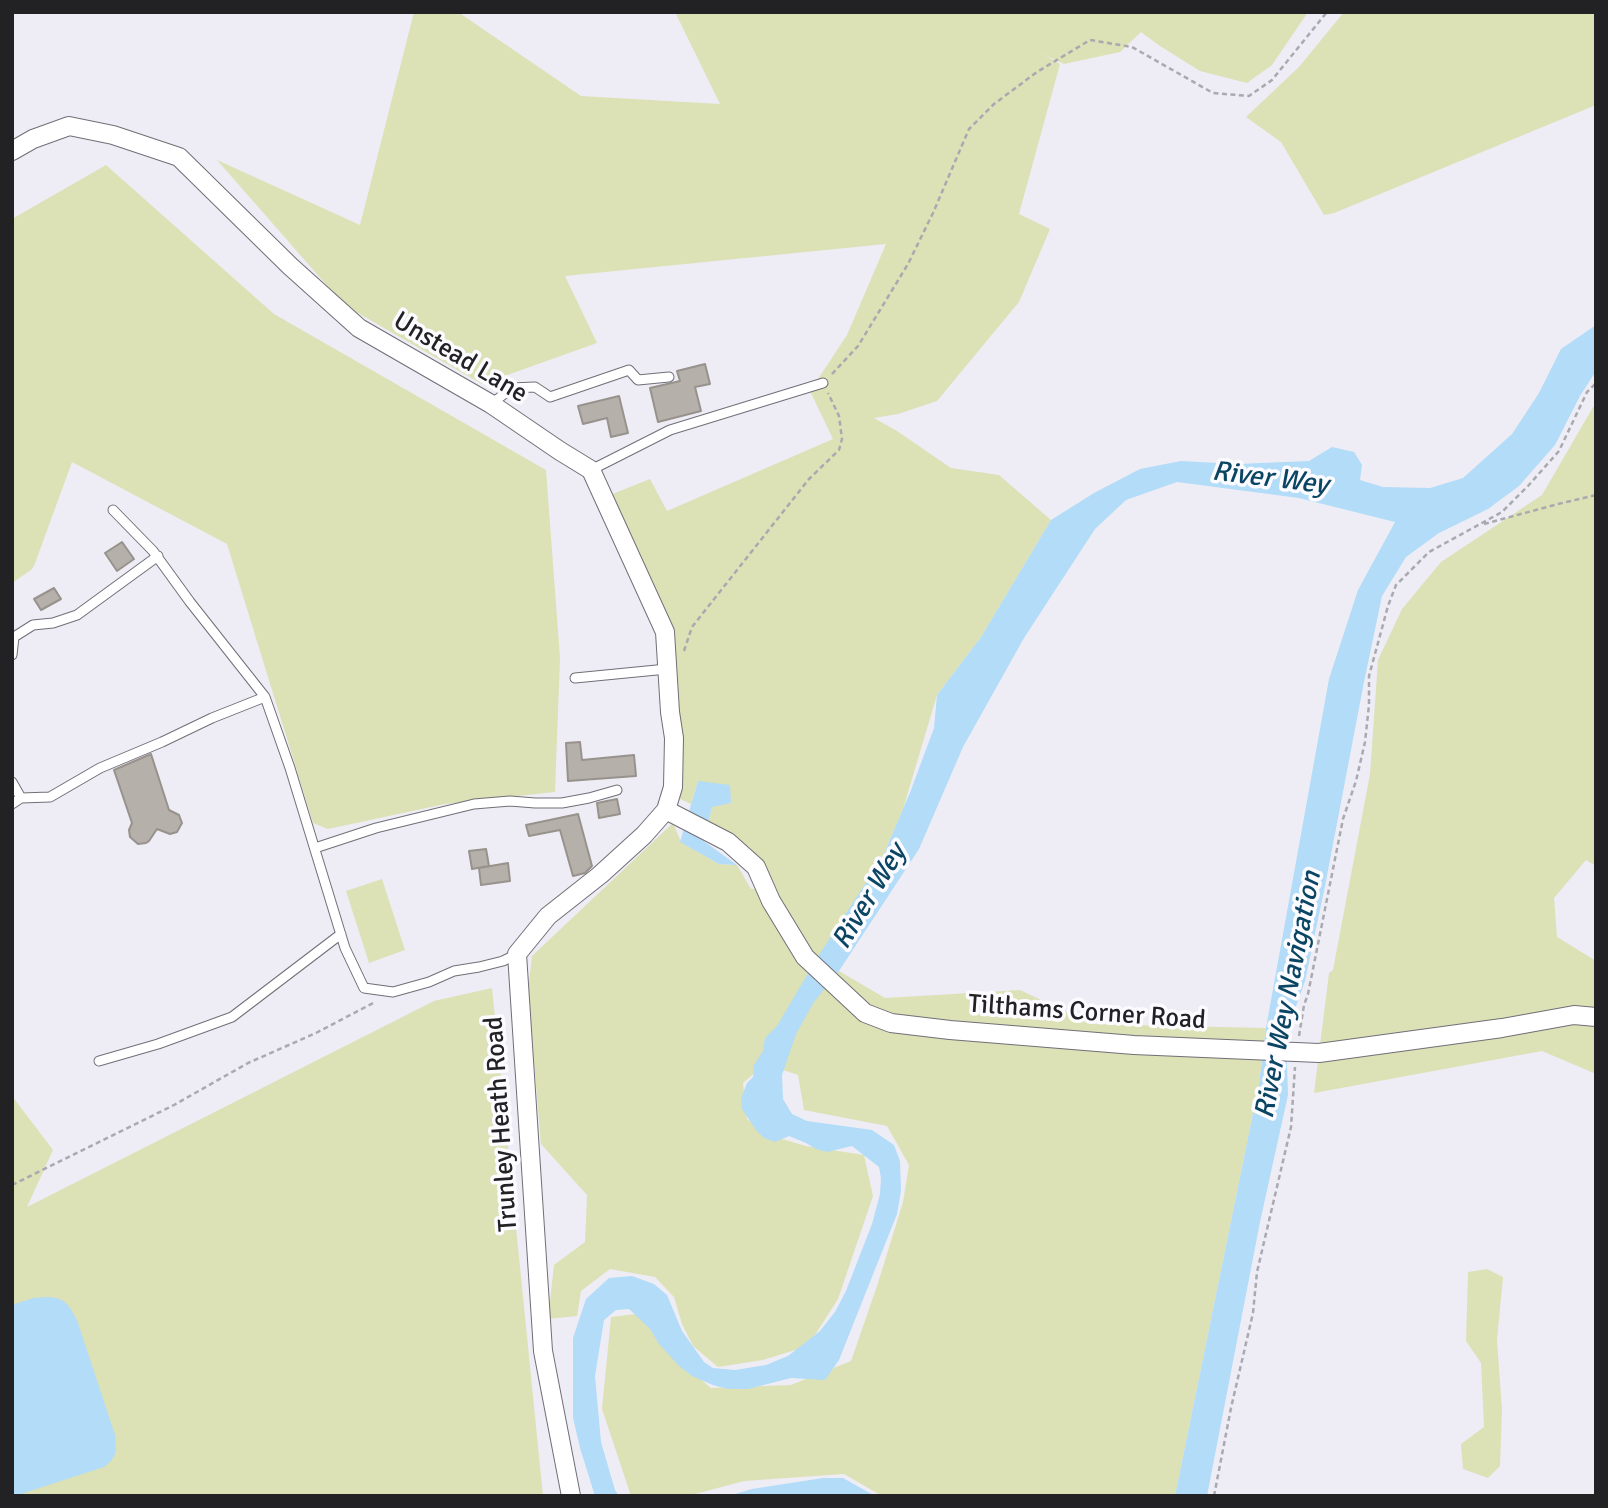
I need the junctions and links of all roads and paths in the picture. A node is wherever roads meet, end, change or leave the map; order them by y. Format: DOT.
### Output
graph roads {
  1 [pos="1327,12"];
  2 [pos="12,151"];
  3 [pos="669,377"];
  4 [pos="823,383"];
  5 [pos="1596,383"];
  6 [pos="492,404"];
  7 [pos="591,470"];
  8 [pos="1596,495"];
  9 [pos="113,510"];
  10 [pos="1481,524"];
  11 [pos="158,556"];
  12 [pos="12,655"];
  13 [pos="675,663"];
  14 [pos="575,678"];
  15 [pos="265,697"];
  16 [pos="12,782"];
  17 [pos="617,790"];
  18 [pos="21,798"];
  19 [pos="12,804"];
  20 [pos="666,810"];
  21 [pos="315,848"];
  22 [pos="341,934"];
  23 [pos="517,954"];
  24 [pos="393,992"];
  25 [pos="1596,1017"];
  26 [pos="1295,1051"];
  27 [pos="100,1061"];
  28 [pos="12,1185"];
  29 [pos="571,1496"];
  30 [pos="1214,1496"];
  1 -- 4 [label="path"];
  2 -- 6 [label="street, Unstead Lane"];
  3 -- 6 [label="lane"];
  4 -- 7 [label="lane"];
  4 -- 13 [label="path"];
  5 -- 10 [label="path"];
  6 -- 7 [label="street, Unstead Lane"];
  7 -- 13 [label="street"];
  8 -- 10 [label="path"];
  9 -- 11 [label="lane"];
  10 -- 26 [label="path"];
  11 -- 12 [label="lane"];
  11 -- 15 [label="lane"];
  13 -- 14 [label="lane"];
  13 -- 20 [label="street"];
  15 -- 18 [label="lane"];
  15 -- 21 [label="lane"];
  16 -- 18 [label="lane"];
  17 -- 21 [label="lane"];
  18 -- 19 [label="lane"];
  20 -- 23 [label="street"];
  20 -- 26 [label="street, Tilthams Corner Road"];
  21 -- 22 [label="lane"];
  22 -- 24 [label="lane"];
  22 -- 27 [label="lane"];
  23 -- 24 [label="lane"];
  23 -- 29 [label="street, Trunley Heath Road"];
  24 -- 28 [label="path"];
  25 -- 26 [label="street, Tilthams Corner Road"];
  26 -- 30 [label="path"];
}
